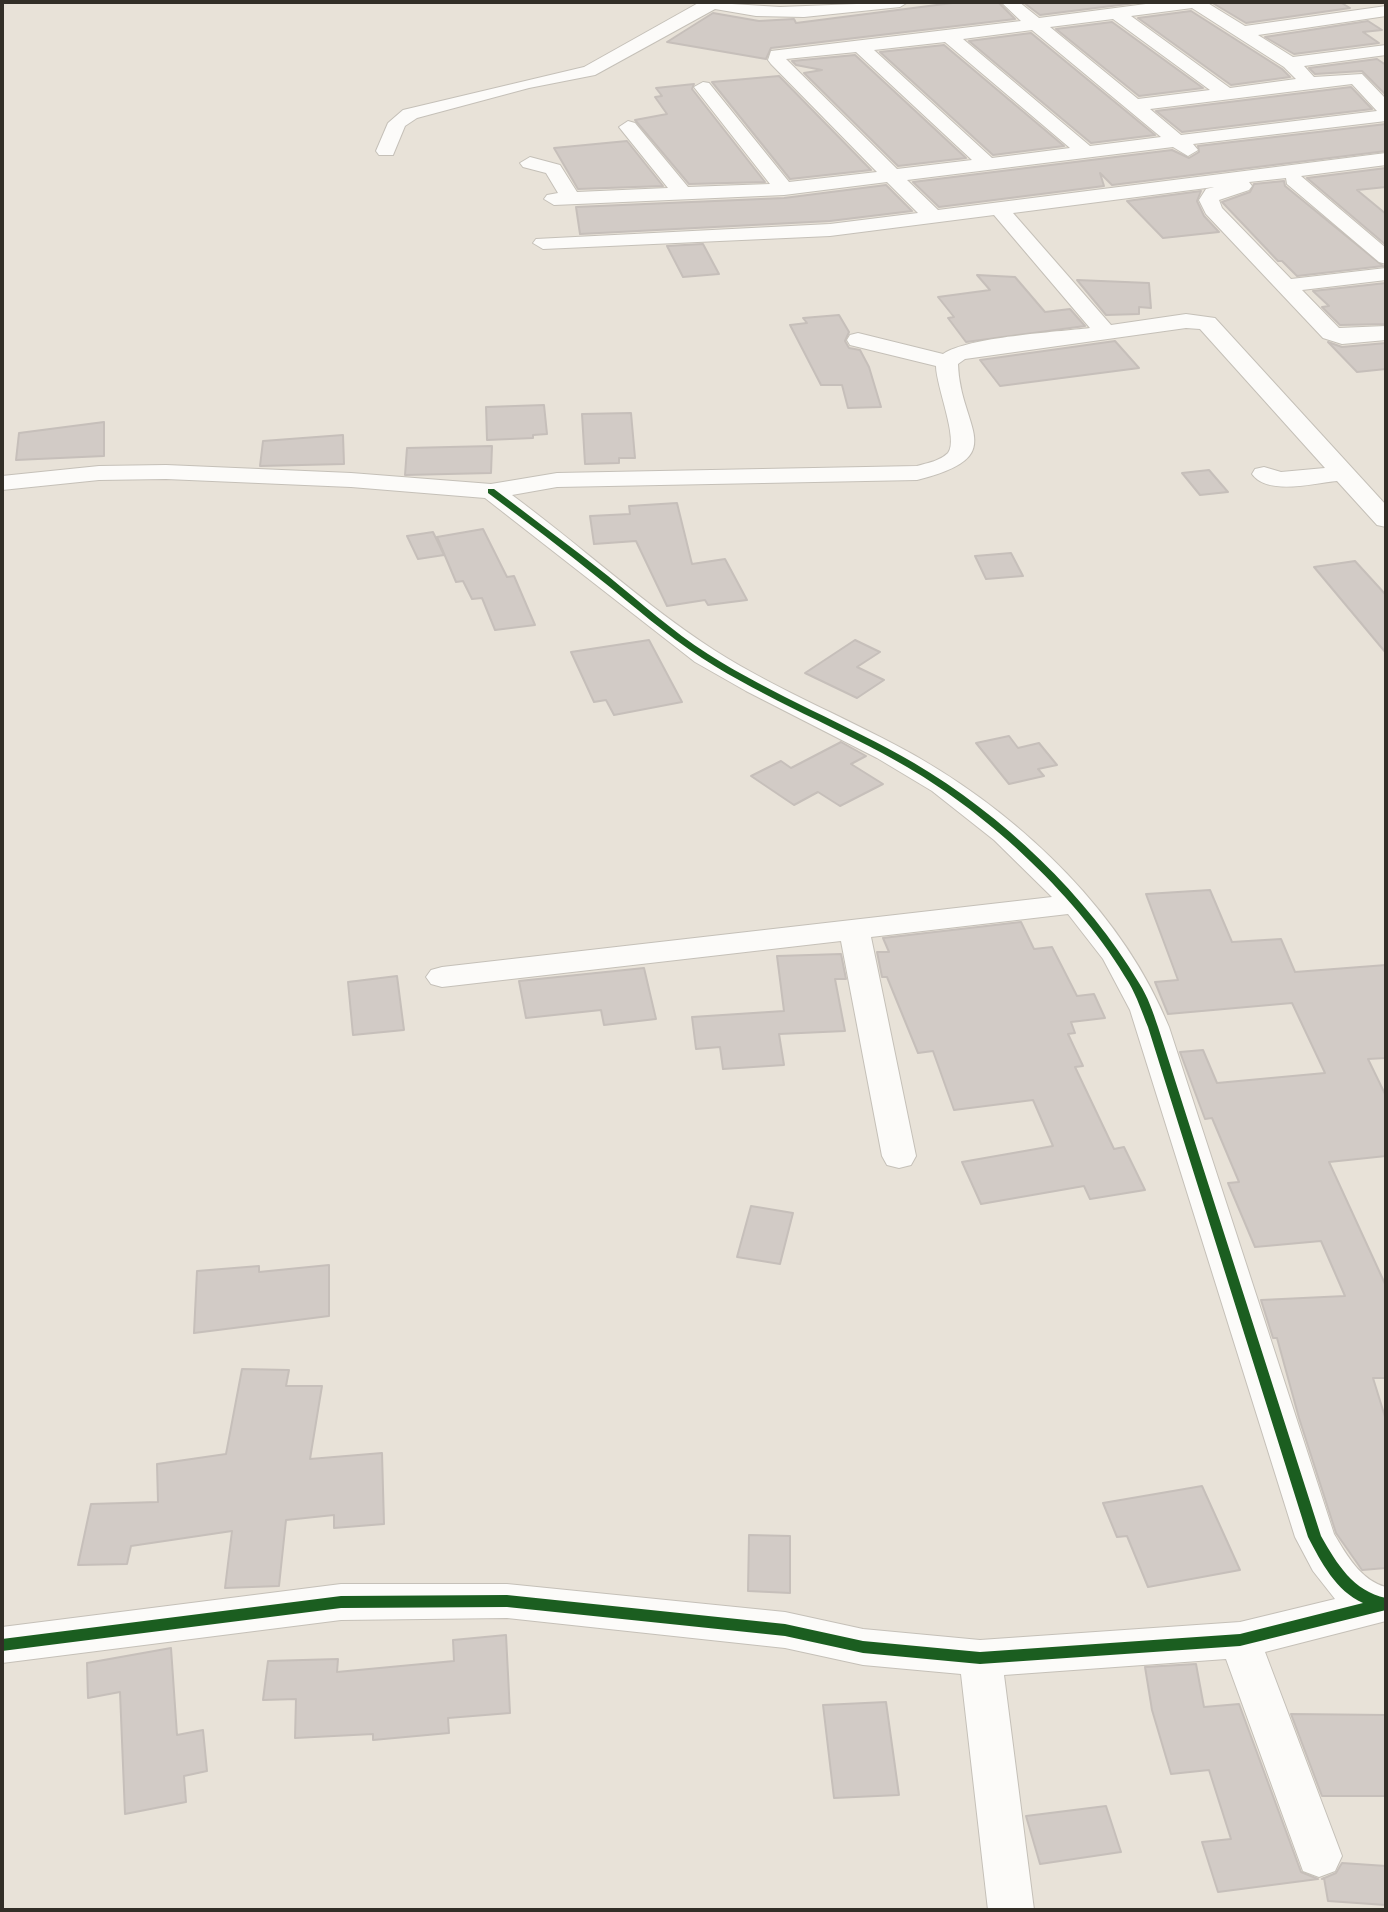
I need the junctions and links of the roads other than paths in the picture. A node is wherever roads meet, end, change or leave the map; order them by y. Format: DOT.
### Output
graph roads {
  1 [pos="710,2"];
  2 [pos="900,2"];
  3 [pos="1009,2"];
  4 [pos="1196,2"];
  5 [pos="1380,2"];
  6 [pos="829,7"];
  7 [pos="1386,11"];
  8 [pos="1116,13"];
  9 [pos="1037,24"];
  10 [pos="1241,32"];
  11 [pos="949,36"];
  12 [pos="861,47"];
  13 [pos="1386,50"];
  14 [pos="1338,57"];
  15 [pos="1290,63"];
  16 [pos="1356,78"];
  17 [pos="1310,83"];
  18 [pos="703,87"];
  19 [pos="1225,93"];
  20 [pos="1137,105"];
  21 [pos="1386,109"];
  22 [pos="1386,115"];
  23 [pos="628,127"];
  24 [pos="1179,142"];
  25 [pos="386,151"];
  26 [pos="1087,153"];
  27 [pos="1386,159"];
  28 [pos="530,163"];
  29 [pos="990,166"];
  30 [pos="1386,169"];
  31 [pos="892,178"];
  32 [pos="1224,180"];
  33 [pos="1294,180"];
  34 [pos="784,189"];
  35 [pos="683,194"];
  36 [pos="999,209"];
  37 [pos="934,218"];
  38 [pos="543,243"];
  39 [pos="1386,258"];
  40 [pos="1386,274"];
  41 [pos="1286,286"];
  42 [pos="1105,331"];
  43 [pos="1386,333"];
  44 [pos="858,340"];
  45 [pos="947,362"];
  46 [pos="1344,473"];
  47 [pos="1264,474"];
  48 [pos="2,483"];
  49 [pos="491,491"];
  50 [pos="1386,520"];
  51 [pos="1074,904"];
  52 [pos="854,929"];
  53 [pos="442,977"];
  54 [pos="899,1156"];
  55 [pos="1385,1604"];
  56 [pos="1240,1640"];
  57 [pos="2,1645"];
  58 [pos="980,1658"];
  59 [pos="1318,1856"];
  60 [pos="1011,1910"];
  1 -- 6 [label="street"];
  1 -- 25 [label="street"];
  2 -- 6 [label="street"];
  3 -- 9 [label="street"];
  4 -- 8 [label="street"];
  4 -- 10 [label="street"];
  5 -- 7 [label="street"];
  7 -- 10 [label="street"];
  8 -- 9 [label="street"];
  8 -- 19 [label="street"];
  9 -- 11 [label="street"];
  9 -- 20 [label="street"];
  10 -- 15 [label="street"];
  11 -- 12 [label="street"];
  11 -- 26 [label="street"];
  12 -- 29 [label="street"];
  12 -- 31 [label="street"];
  13 -- 14 [label="street"];
  14 -- 15 [label="street"];
  14 -- 16 [label="street"];
  15 -- 17 [label="street"];
  16 -- 17 [label="street"];
  16 -- 21 [label="street"];
  17 -- 19 [label="street"];
  18 -- 34 [label="street"];
  19 -- 20 [label="street"];
  20 -- 24 [label="street"];
  22 -- 24 [label="street"];
  23 -- 35 [label="street"];
  24 -- 26 [label="street"];
  24 -- 32 [label="street"];
  26 -- 29 [label="street"];
  27 -- 32 [label="street"];
  28 -- 35 [label="street"];
  29 -- 31 [label="street"];
  30 -- 33 [label="street"];
  31 -- 34 [label="street"];
  31 -- 37 [label="street"];
  32 -- 36 [label="street"];
  33 -- 39 [label="street"];
  33 -- 41 [label="street"];
  34 -- 35 [label="street"];
  36 -- 37 [label="street"];
  36 -- 42 [label="street"];
  37 -- 38 [label="street"];
  40 -- 41 [label="street"];
  41 -- 43 [label="street"];
  42 -- 45 [label="street"];
  42 -- 46 [label="street"];
  44 -- 45 [label="street"];
  45 -- 49 [label="street"];
  46 -- 47 [label="street"];
  46 -- 50 [label="street"];
  48 -- 49 [label="street"];
  49 -- 51 [label="street"];
  51 -- 52 [label="street"];
  51 -- 55 [label="street"];
  52 -- 53 [label="street"];
  52 -- 54 [label="street"];
  55 -- 56 [label="street"];
  56 -- 58 [label="street"];
  56 -- 59 [label="street"];
  57 -- 58 [label="street"];
  58 -- 60 [label="street"];
}
